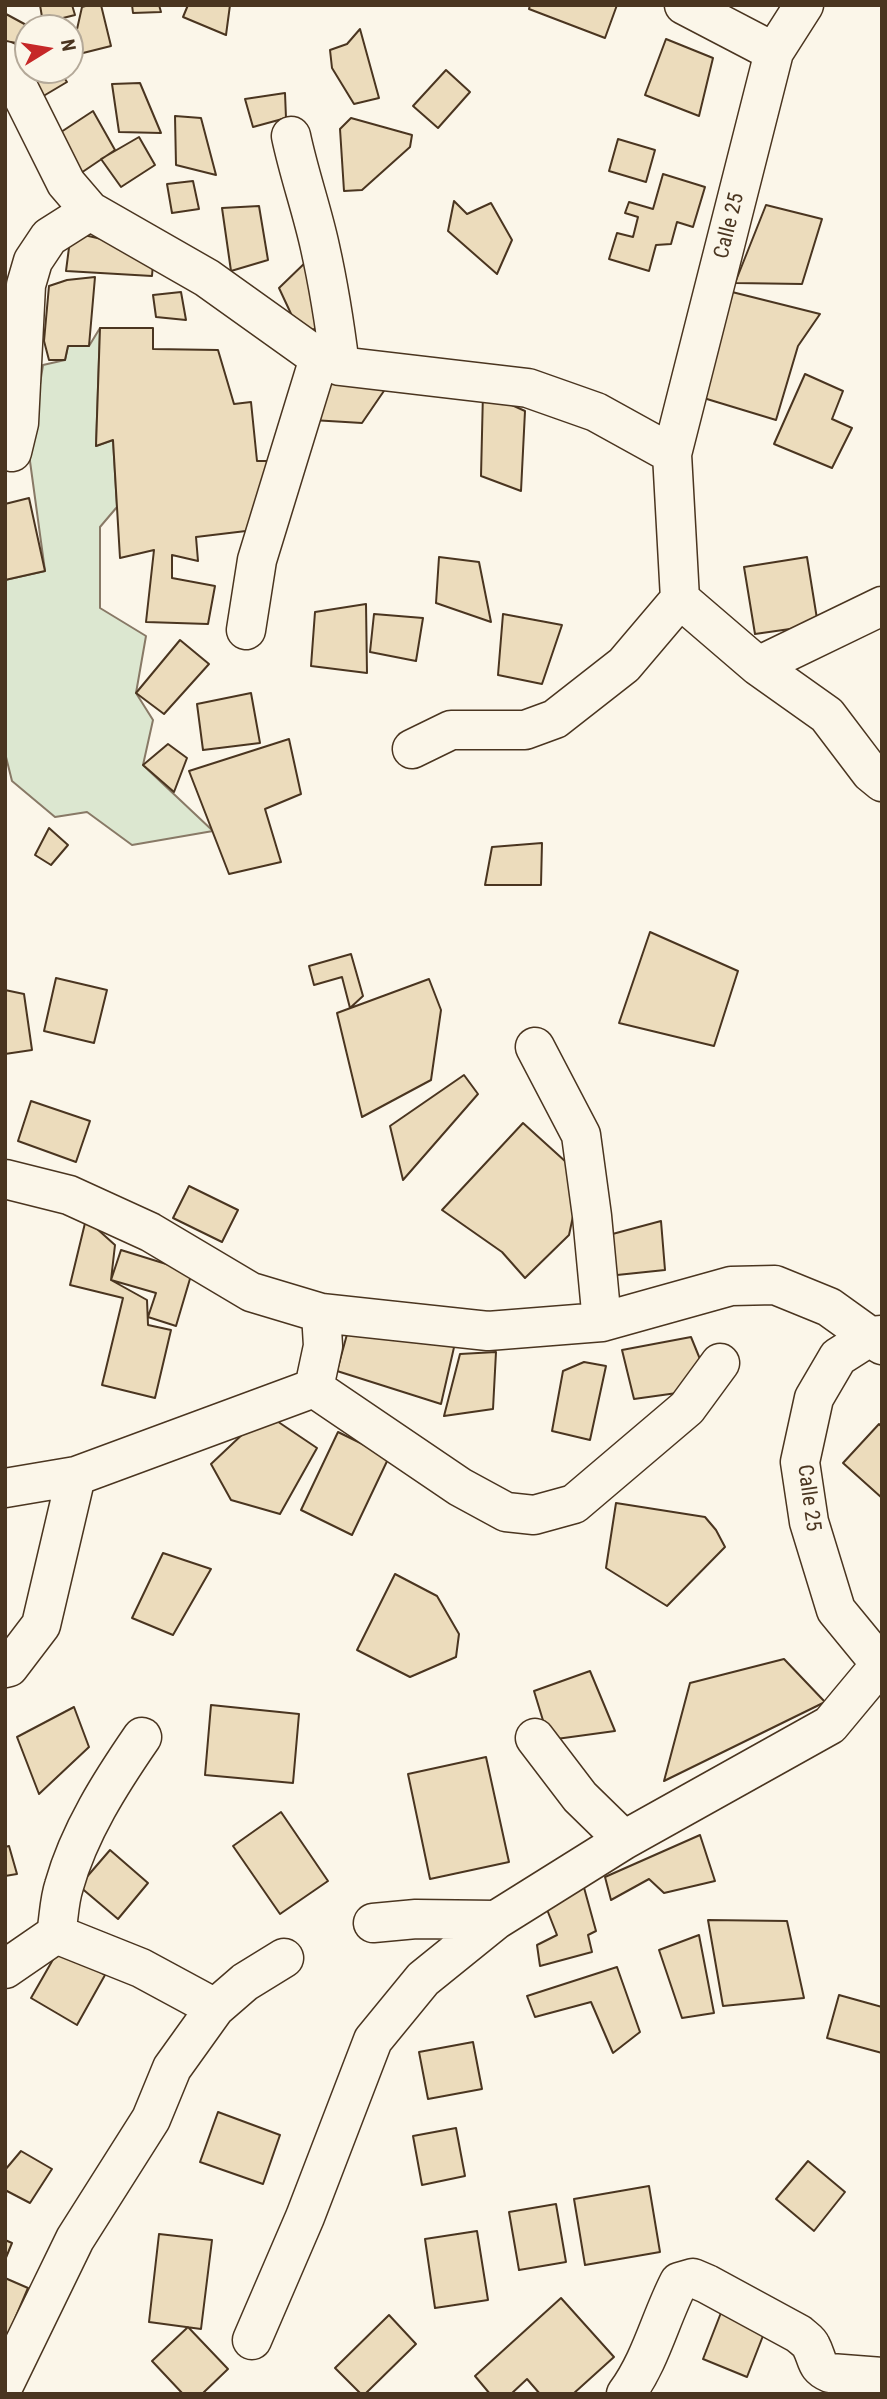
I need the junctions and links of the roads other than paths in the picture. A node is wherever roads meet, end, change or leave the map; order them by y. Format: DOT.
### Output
graph roads {
  1 [pos="684,5"];
  2 [pos="804,5"];
  3 [pos="774,52"];
  4 [pos="5,61"];
  5 [pos="291,136"];
  6 [pos="90,211"];
  7 [pos="329,362"];
  8 [pos="12,452"];
  9 [pos="672,454"];
  10 [pos="680,598"];
  11 [pos="882,606"];
  12 [pos="246,630"];
  13 [pos="758,666"];
  14 [pos="412,749"];
  15 [pos="882,782"];
  16 [pos="535,1047"];
  17 [pos="5,1179"];
  18 [pos="321,1313"];
  19 [pos="602,1322"];
  20 [pos="878,1338"];
  21 [pos="720,1363"];
  22 [pos="314,1388"];
  23 [pos="76,1476"];
  24 [pos="5,1488"];
  25 [pos="881,1665"];
  26 [pos="5,1668"];
  27 [pos="142,1737"];
  28 [pos="535,1738"];
  29 [pos="624,1840"];
  30 [pos="496,1920"];
  31 [pos="373,1923"];
  32 [pos="56,1934"];
  33 [pos="284,1958"];
  34 [pos="5,1969"];
  35 [pos="215,2008"];
  36 [pos="252,2340"];
  37 [pos="882,2377"];
  38 [pos="5,2382"];
  39 [pos="626,2394"];
  1 -- 3 [label="street"];
  2 -- 3 [label="street, Calle 25"];
  3 -- 9 [label="street, Calle 25"];
  4 -- 6 [label="street"];
  5 -- 7 [label="street"];
  6 -- 7 [label="street"];
  6 -- 8 [label="street"];
  7 -- 9 [label="street"];
  7 -- 12 [label="street"];
  9 -- 10 [label="street, Calle 25"];
  10 -- 13 [label="street"];
  10 -- 14 [label="street"];
  11 -- 13 [label="street"];
  13 -- 15 [label="street"];
  16 -- 19 [label="street"];
  17 -- 18 [label="street"];
  18 -- 19 [label="street"];
  18 -- 22 [label="street"];
  19 -- 20 [label="street"];
  20 -- 25 [label="street, Calle 25"];
  21 -- 22 [label="street"];
  22 -- 23 [label="street"];
  23 -- 24 [label="street"];
  23 -- 26 [label="street"];
  25 -- 29 [label="street"];
  27 -- 32 [label="street"];
  28 -- 29 [label="street"];
  29 -- 30 [label="street"];
  30 -- 31 [label="street"];
  30 -- 36 [label="street"];
  32 -- 34 [label="street"];
  32 -- 35 [label="street"];
  33 -- 35 [label="street"];
  35 -- 38 [label="street"];
  37 -- 39 [label="street"];
}
